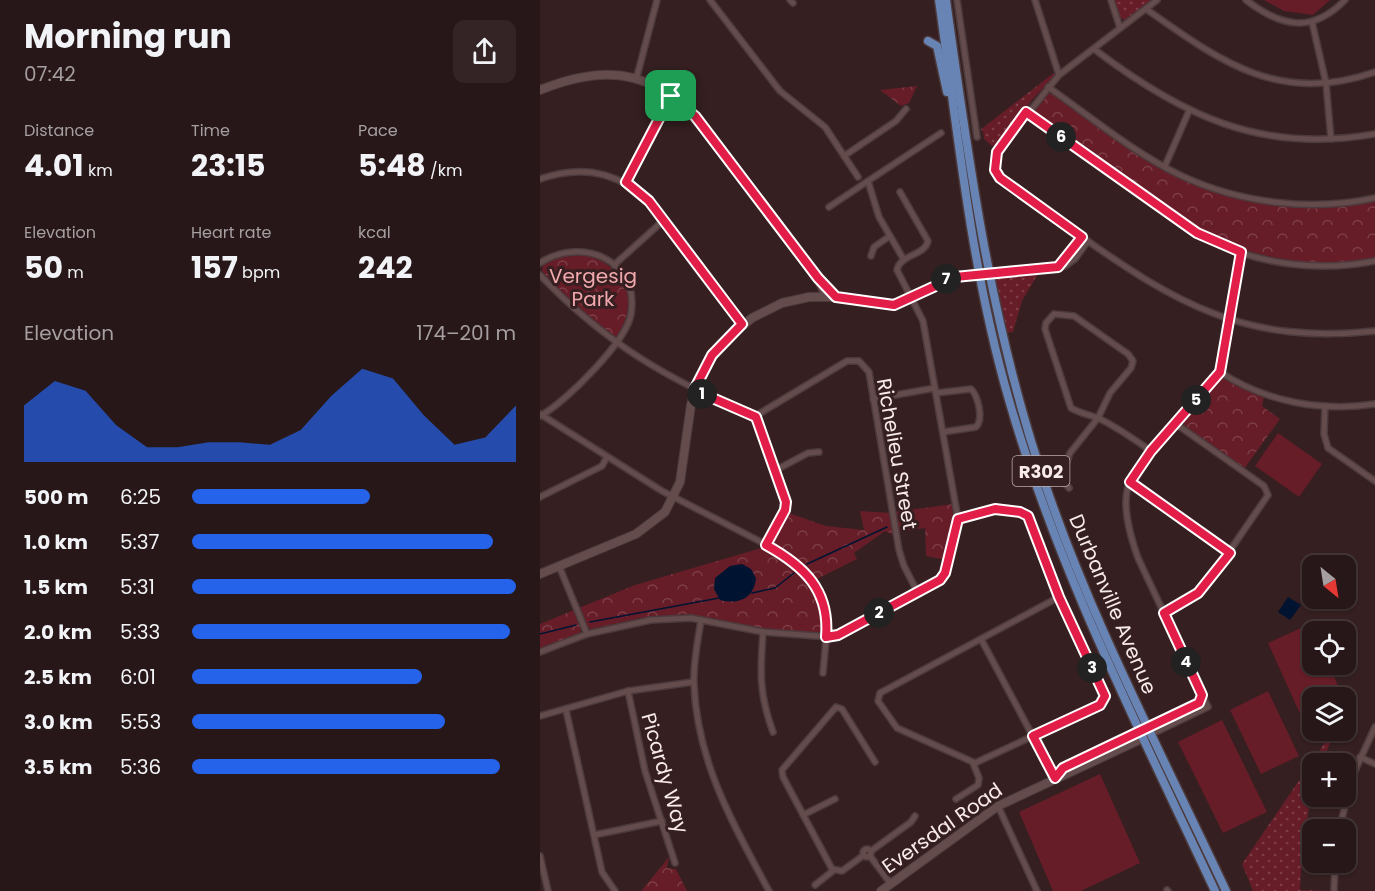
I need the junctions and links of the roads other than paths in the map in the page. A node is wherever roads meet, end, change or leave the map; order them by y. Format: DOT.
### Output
graph roads {
  1 [pos="657,0"];
  2 [pos="710,0"];
  3 [pos="939,0"];
  4 [pos="946,0"];
  5 [pos="957,0"];
  6 [pos="1035,0"];
  7 [pos="1111,0"];
  8 [pos="1157,0"];
  9 [pos="1246,0"];
  10 [pos="1345,0"];
  11 [pos="1146,9"];
  12 [pos="1312,22"];
  13 [pos="1120,28"];
  14 [pos="928,41"];
  15 [pos="1094,49"];
  16 [pos="1375,72"];
  17 [pos="1059,75"];
  18 [pos="636,80"];
  19 [pos="1326,83"];
  20 [pos="1048,87"];
  21 [pos="540,90"];
  22 [pos="671,96"];
  23 [pos="906,109"];
  24 [pos="1189,111"];
  25 [pos="1026,112"];
  26 [pos="957,124"];
  27 [pos="941,133"];
  28 [pos="1375,134"];
  29 [pos="977,136"];
  30 [pos="1331,140"];
  31 [pos="844,156"];
  32 [pos="1165,166"];
  33 [pos="858,177"];
  34 [pos="540,179"];
  35 [pos="868,181"];
  36 [pos="626,182"];
  37 [pos="900,192"];
  38 [pos="1375,198"];
  39 [pos="828,207"];
  40 [pos="664,220"];
  41 [pos="890,236"];
  42 [pos="1082,237"];
  43 [pos="1088,241"];
  44 [pos="1241,252"];
  45 [pos="871,256"];
  46 [pos="904,260"];
  47 [pos="1375,261"];
  48 [pos="540,263"];
  49 [pos="614,265"];
  50 [pos="1058,267"];
  51 [pos="982,273"];
  52 [pos="540,275"];
  53 [pos="817,277"];
  54 [pos="826,296"];
  55 [pos="809,297"];
  56 [pos="836,297"];
  57 [pos="910,298"];
  58 [pos="1228,320"];
  59 [pos="742,324"];
  60 [pos="1375,331"];
  61 [pos="618,345"];
  62 [pos="1220,372"];
  63 [pos="694,390"];
  64 [pos="936,390"];
  65 [pos="873,399"];
  66 [pos="1375,404"];
  67 [pos="1325,406"];
  68 [pos="540,415"];
  69 [pos="756,417"];
  70 [pos="1098,418"];
  71 [pos="1176,424"];
  72 [pos="943,432"];
  73 [pos="1151,451"];
  74 [pos="819,452"];
  75 [pos="607,457"];
  76 [pos="774,471"];
  77 [pos="1372,475"];
  78 [pos="1375,481"];
  79 [pos="1130,482"];
  80 [pos="1069,488"];
  81 [pos="540,497"];
  82 [pos="674,497"];
  83 [pos="958,519"];
  84 [pos="766,545"];
  85 [pos="1230,553"];
  86 [pos="559,566"];
  87 [pos="540,574"];
  88 [pos="918,592"];
  89 [pos="1059,597"];
  90 [pos="1164,613"];
  91 [pos="701,620"];
  92 [pos="763,632"];
  93 [pos="587,634"];
  94 [pos="826,637"];
  95 [pos="981,639"];
  96 [pos="540,652"];
  97 [pos="823,673"];
  98 [pos="693,682"];
  99 [pos="628,691"];
  100 [pos="1202,695"];
  101 [pos="566,710"];
  102 [pos="540,716"];
  103 [pos="1375,727"];
  104 [pos="773,732"];
  105 [pos="1147,733"];
  106 [pos="1033,736"];
  107 [pos="1360,758"];
  108 [pos="875,762"];
  109 [pos="973,763"];
  110 [pos="1375,764"];
  111 [pos="1055,778"];
  112 [pos="835,799"];
  113 [pos="956,799"];
  114 [pos="998,806"];
  115 [pos="803,815"];
  116 [pos="915,816"];
  117 [pos="1342,819"];
  118 [pos="662,821"];
  119 [pos="594,835"];
  120 [pos="868,854"];
  121 [pos="540,856"];
  122 [pos="675,863"];
  123 [pos="834,870"];
  124 [pos="1335,873"];
  125 [pos="891,884"];
  126 [pos="814,885"];
  127 [pos="548,891"];
  128 [pos="615,891"];
  129 [pos="769,891"];
  130 [pos="881,891"];
  131 [pos="1037,891"];
  132 [pos="1215,891"];
  133 [pos="1226,891"];
  134 [pos="1334,891"];
  1 -- 18 [label="street"];
  2 -- 31 [label="street"];
  3 -- 26 [label="main road, Durbanville Avenue / R302"];
  4 -- 51 [label="main road, Durbanville Avenue / R302"];
  5 -- 29 [label="street"];
  6 -- 17 [label="street"];
  7 -- 13 [label="street"];
  8 -- 11 [label="street"];
  9 -- 12 [label="street"];
  10 -- 12 [label="street"];
  11 -- 13 [label="street"];
  11 -- 19 [label="street"];
  12 -- 19 [label="street"];
  13 -- 15 [label="street"];
  14 -- 26 [label="main road"];
  15 -- 17 [label="street"];
  15 -- 24 [label="street"];
  16 -- 19 [label="street"];
  17 -- 20 [label="street"];
  18 -- 21 [label="street"];
  18 -- 22 [label="street"];
  19 -- 30 [label="street"];
  20 -- 25 [label="street"];
  20 -- 32 [label="street"];
  22 -- 36 [label="street"];
  22 -- 53 [label="street"];
  23 -- 31 [label="street"];
  24 -- 30 [label="street"];
  24 -- 32 [label="street"];
  25 -- 42 [label="street"];
  25 -- 44 [label="street"];
  26 -- 51 [label="main road, Durbanville Avenue / R302"];
  27 -- 35 [label="street"];
  28 -- 30 [label="street"];
  31 -- 33 [label="street"];
  32 -- 38 [label="street"];
  34 -- 36 [label="street"];
  35 -- 39 [label="street"];
  35 -- 41 [label="street"];
  36 -- 40 [label="street"];
  37 -- 46 [label="street"];
  40 -- 49 [label="street"];
  40 -- 59 [label="street"];
  41 -- 45 [label="street"];
  41 -- 46 [label="street"];
  42 -- 43 [label="street"];
  42 -- 50 [label="street"];
  43 -- 50 [label="street"];
  43 -- 58 [label="street"];
  44 -- 47 [label="street"];
  44 -- 58 [label="street"];
  46 -- 57 [label="street"];
  48 -- 49 [label="street"];
  49 -- 61 [label="street"];
  50 -- 51 [label="street"];
  51 -- 57 [label="street"];
  51 -- 105 [label="main road, Durbanville Avenue / R302"];
  52 -- 61 [label="street"];
  53 -- 54 [label="street"];
  53 -- 55 [label="street"];
  53 -- 56 [label="street"];
  54 -- 55 [label="street"];
  54 -- 56 [label="street"];
  55 -- 59 [label="street"];
  56 -- 57 [label="street"];
  57 -- 64 [label="street"];
  58 -- 60 [label="street"];
  58 -- 62 [label="street"];
  59 -- 63 [label="street"];
  61 -- 63 [label="street"];
  61 -- 68 [label="street"];
  62 -- 67 [label="street"];
  62 -- 71 [label="street"];
  63 -- 69 [label="street"];
  63 -- 82 [label="street"];
  64 -- 65 [label="street"];
  64 -- 72 [label="street"];
  64 -- 72 [label="street"];
  65 -- 69 [label="street, Richelieu Street"];
  65 -- 88 [label="street, Richelieu Street"];
  66 -- 67 [label="street"];
  67 -- 77 [label="street"];
  68 -- 75 [label="street"];
  69 -- 76 [label="street"];
  70 -- 70 [label="street"];
  70 -- 73 [label="street"];
  70 -- 80 [label="street"];
  71 -- 73 [label="street"];
  71 -- 85 [label="street"];
  72 -- 83 [label="street"];
  73 -- 79 [label="street"];
  74 -- 76 [label="street"];
  75 -- 81 [label="street"];
  75 -- 82 [label="street"];
  76 -- 84 [label="street"];
  77 -- 78 [label="street"];
  79 -- 85 [label="street"];
  79 -- 90 [label="street"];
  82 -- 84 [label="street"];
  82 -- 86 [label="street"];
  83 -- 88 [label="street"];
  83 -- 89 [label="street"];
  84 -- 94 [label="street"];
  85 -- 90 [label="street"];
  86 -- 87 [label="street"];
  86 -- 93 [label="street"];
  88 -- 94 [label="street"];
  89 -- 95 [label="street"];
  89 -- 106 [label="street"];
  90 -- 100 [label="street"];
  91 -- 92 [label="street"];
  91 -- 93 [label="street"];
  91 -- 98 [label="street"];
  92 -- 94 [label="street"];
  92 -- 104 [label="street"];
  93 -- 96 [label="street"];
  94 -- 97 [label="street"];
  95 -- 106 [label="street"];
  95 -- 109 [label="street"];
  98 -- 99 [label="street"];
  98 -- 129 [label="street"];
  99 -- 101 [label="street"];
  99 -- 118 [label="street, Picardy Way"];
  100 -- 105 [label="street"];
  100 -- 105 [label="street"];
  101 -- 102 [label="street"];
  101 -- 119 [label="street"];
  103 -- 107 [label="street"];
  105 -- 111 [label="street, Eversdal Road"];
  105 -- 132 [label="main road, Durbanville Avenue / R302"];
  105 -- 133 [label="main road, Durbanville Avenue / R302"];
  106 -- 109 [label="street"];
  106 -- 111 [label="street"];
  107 -- 110 [label="street"];
  107 -- 117 [label="street"];
  108 -- 115 [label="street"];
  109 -- 113 [label="street"];
  111 -- 114 [label="street, Eversdal Road"];
  112 -- 115 [label="street"];
  114 -- 125 [label="street, Eversdal Road"];
  114 -- 131 [label="street"];
  115 -- 123 [label="street"];
  116 -- 120 [label="street"];
  118 -- 119 [label="street"];
  118 -- 122 [label="street, Picardy Way"];
  119 -- 128 [label="street"];
  120 -- 123 [label="street"];
  120 -- 125 [label="street"];
  121 -- 127 [label="street"];
  123 -- 126 [label="street"];
  124 -- 134 [label="street"];
  125 -- 130 [label="street, Eversdal Road"];
}
